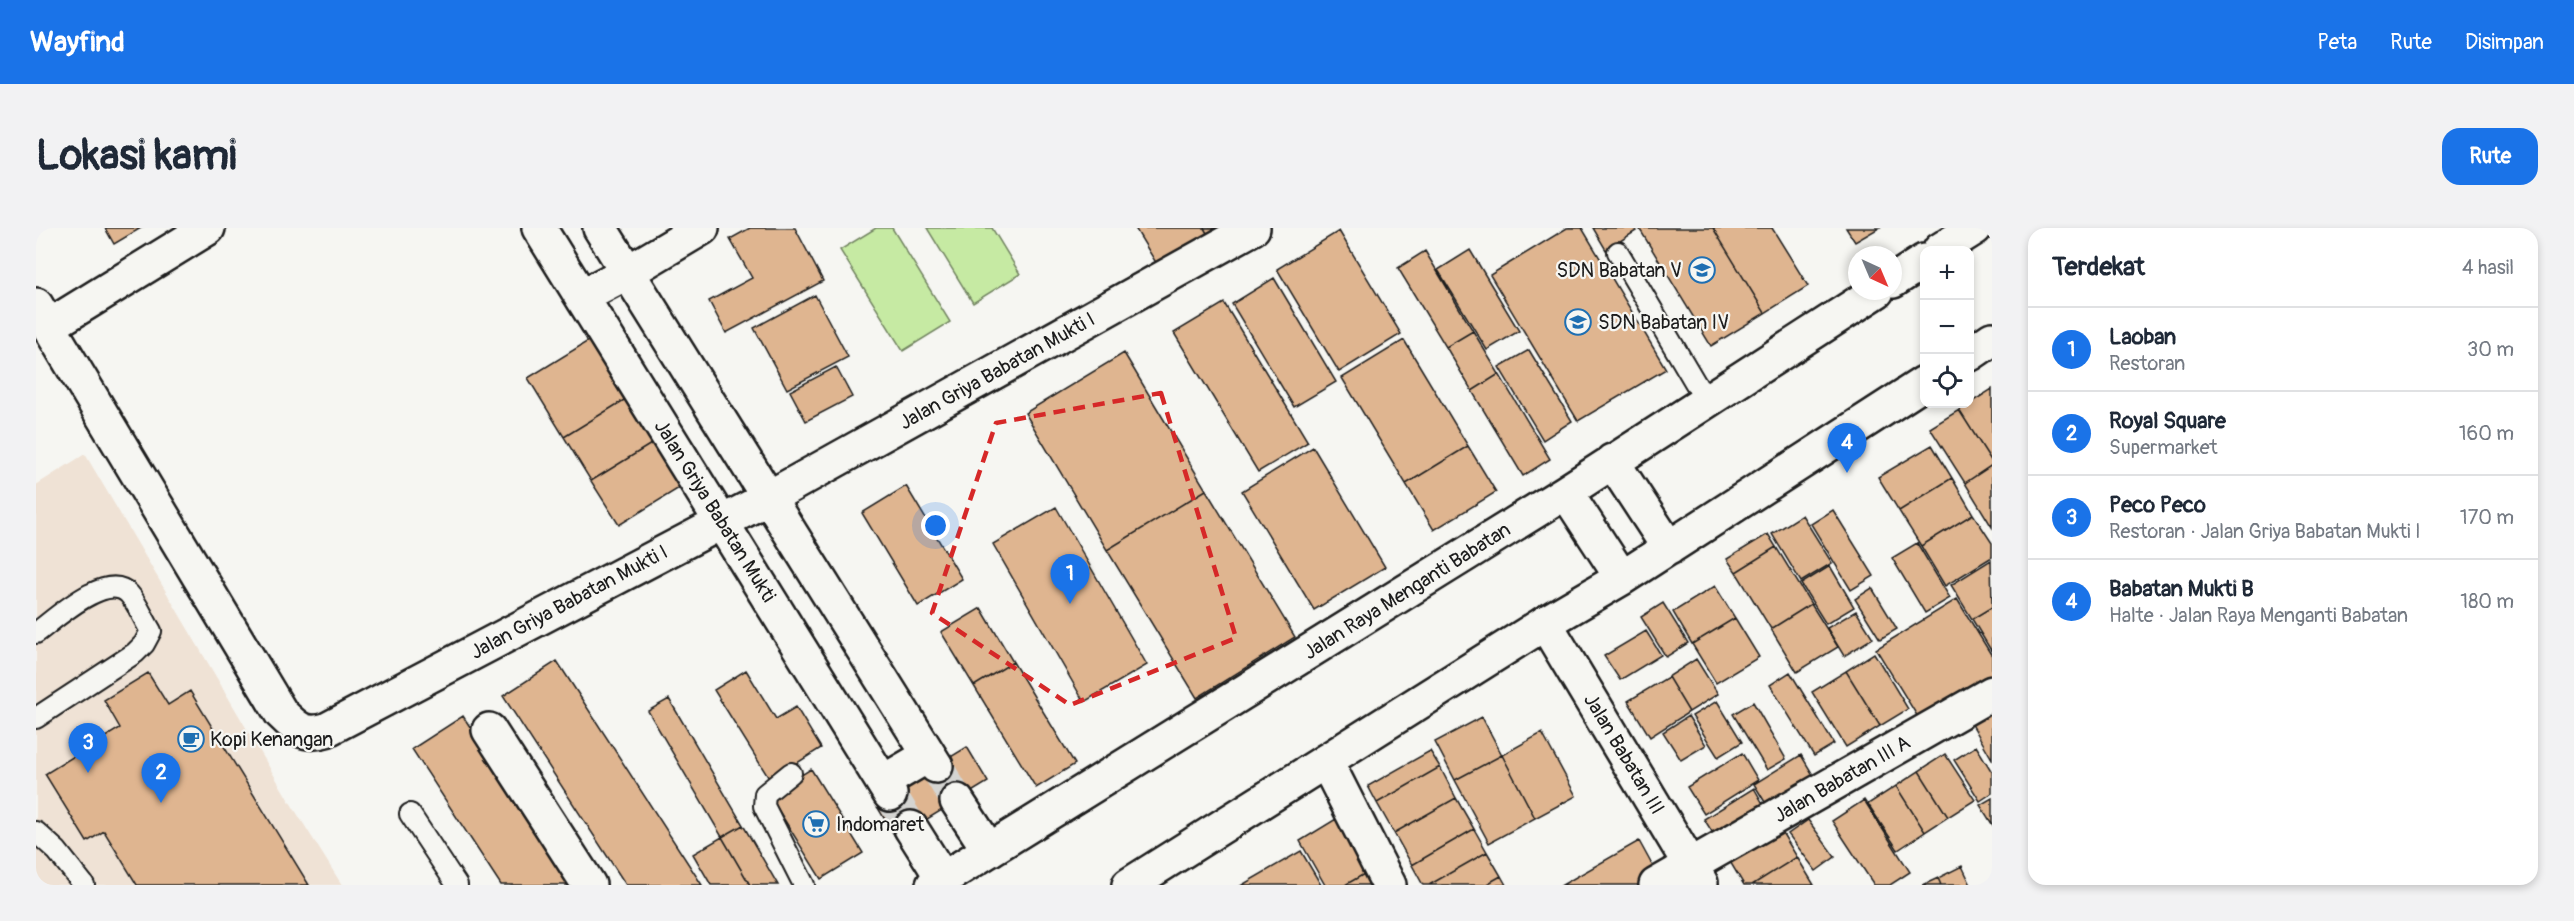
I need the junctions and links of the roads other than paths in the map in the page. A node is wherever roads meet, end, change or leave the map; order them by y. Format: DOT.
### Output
graph roads {
  1 [pos="208,228"];
  2 [pos="539,228"];
  3 [pos="600,228"];
  4 [pos="702,228"];
  5 [pos="1253,228"];
  6 [pos="1975,228"];
  7 [pos="1946,246"];
  8 [pos="1618,252"];
  9 [pos="1920,264"];
  10 [pos="628,272"];
  11 [pos="1902,275"];
  12 [pos="582,296"];
  13 [pos="1863,300"];
  14 [pos="43,316"];
  15 [pos="1992,339"];
  16 [pos="1974,351"];
  17 [pos="1920,385"];
  18 [pos="1706,401"];
  19 [pos="1612,461"];
  20 [pos="1566,492"];
  21 [pos="768,498"];
  22 [pos="722,522"];
  23 [pos="1661,536"];
  24 [pos="1615,566"];
  25 [pos="1545,623"];
  26 [pos="36,633"];
  27 [pos="1992,693"];
  28 [pos="36,718"];
  29 [pos="489,730"];
  30 [pos="1326,761"];
  31 [pos="791,773"];
  32 [pos="957,801"];
  33 [pos="410,814"];
  34 [pos="911,828"];
  35 [pos="36,832"];
  36 [pos="989,850"];
  37 [pos="1697,875"];
  38 [pos="938,882"];
  39 [pos="84,885"];
  40 [pos="457,885"];
  41 [pos="589,885"];
  42 [pos="804,885"];
  43 [pos="1129,885"];
  44 [pos="1389,885"];
  45 [pos="1656,885"];
  1 -- 14 [label="street"];
  2 -- 12 [label="street, Jalan Griya Babatan Mukti"];
  3 -- 10 [label="street"];
  4 -- 10 [label="street"];
  5 -- 21 [label="street, Jalan Griya Babatan Mukti I"];
  6 -- 7 [label="street"];
  8 -- 18 [label="lane"];
  9 -- 11 [label="street"];
  10 -- 12 [label="street"];
  10 -- 21 [label="street"];
  12 -- 22 [label="street, Jalan Griya Babatan Mukti"];
  13 -- 18 [label="street, Jalan Raya Menganti Babatan"];
  14 -- 22 [label="street, Jalan Griya Babatan Mukti I"];
  15 -- 16 [label="street"];
  17 -- 23 [label="street"];
  18 -- 19 [label="street, Jalan Raya Menganti Babatan"];
  19 -- 20 [label="street, Jalan Raya Menganti Babatan"];
  19 -- 23 [label="street"];
  20 -- 24 [label="street"];
  20 -- 36 [label="street, Jalan Raya Menganti Babatan"];
  21 -- 22 [label="street, Jalan Griya Babatan Mukti I"];
  21 -- 22 [label="street, Jalan Griya Babatan Mukti"];
  23 -- 24 [label="street"];
  24 -- 25 [label="street"];
  25 -- 30 [label="street"];
  25 -- 37 [label="street, Jalan Babatan III"];
  26 -- 28 [label="lane"];
  27 -- 37 [label="street, Jalan Babatan III A"];
  29 -- 41 [label="street"];
  30 -- 43 [label="street"];
  30 -- 44 [label="street"];
  31 -- 42 [label="lane"];
  32 -- 36 [label="street"];
  33 -- 40 [label="lane"];
  34 -- 38 [label="street"];
  35 -- 39 [label="lane"];
  36 -- 38 [label="street, Jalan Raya Menganti Babatan"];
  37 -- 45 [label="street, Jalan Babatan III A"];
}
